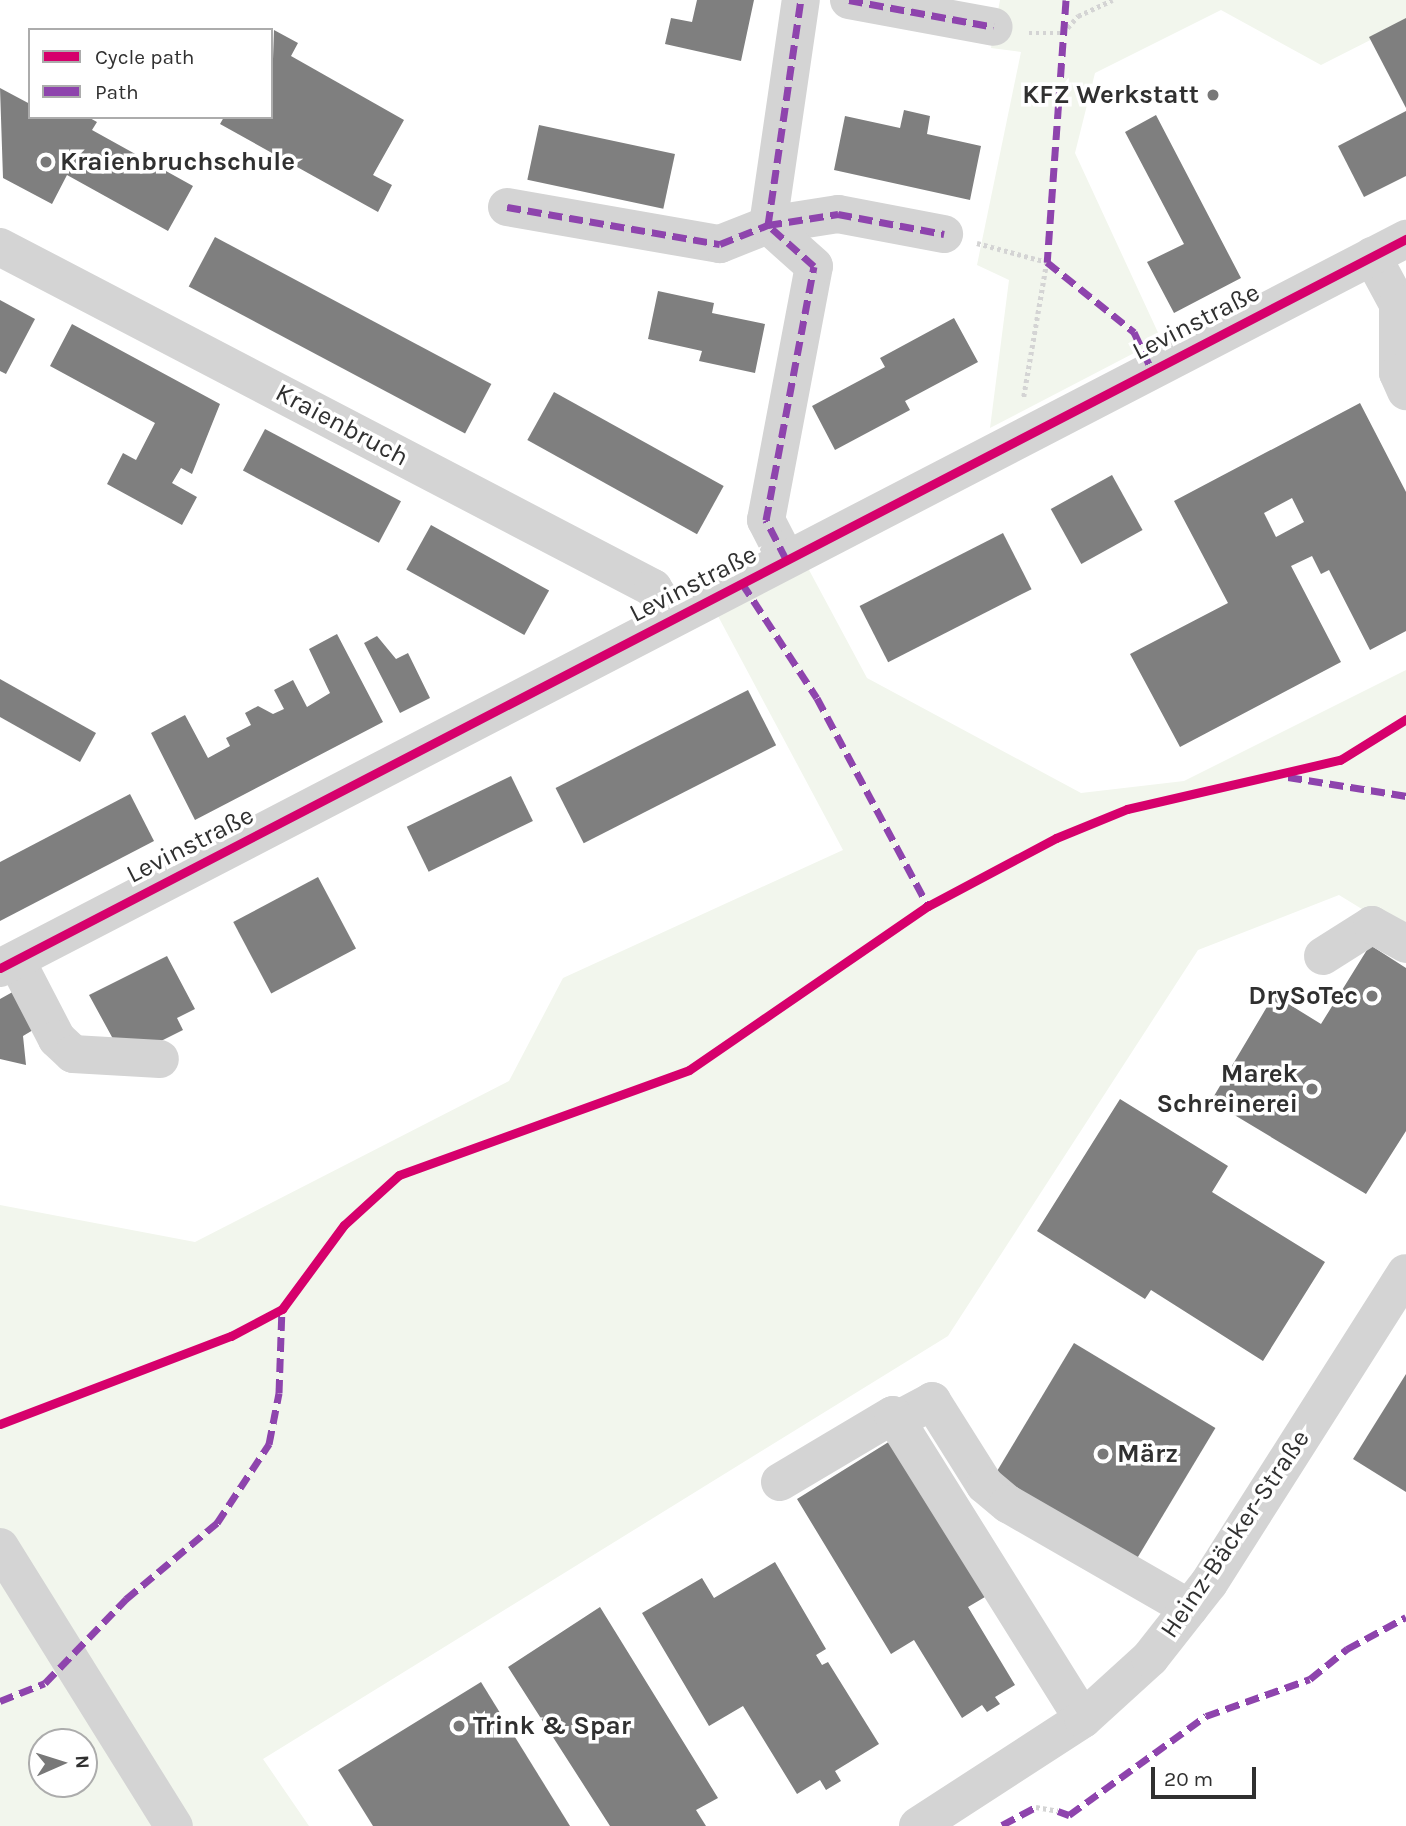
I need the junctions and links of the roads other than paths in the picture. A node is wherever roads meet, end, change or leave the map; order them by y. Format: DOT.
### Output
graph roads {
  1 [pos="801,0"];
  2 [pos="849,0"];
  3 [pos="994,27"];
  4 [pos="506,207"];
  5 [pos="768,225"];
  6 [pos="944,234"];
  7 [pos="1406,239"];
  8 [pos="0,247"];
  9 [pos="1372,256"];
  10 [pos="1406,391"];
  11 [pos="786,559"];
  12 [pos="672,618"];
  13 [pos="1406,944"];
  14 [pos="1323,956"];
  15 [pos="8,964"];
  16 [pos="160,1059"];
  17 [pos="1406,1273"];
  18 [pos="897,1420"];
  19 [pos="780,1482"];
  20 [pos="0,1547"];
  21 [pos="1189,1608"];
  22 [pos="1083,1719"];
  23 [pos="174,1826"];
  24 [pos="918,1826"];
  1 -- 5 [label="street"];
  2 -- 3 [label="street"];
  4 -- 5 [label="street"];
  5 -- 6 [label="street"];
  5 -- 11 [label="street"];
  7 -- 9 [label="street, Levinstraße"];
  8 -- 12 [label="street, Kraienbruch"];
  9 -- 10 [label="street"];
  9 -- 11 [label="street, Levinstraße"];
  11 -- 12 [label="street, Levinstraße"];
  12 -- 15 [label="street, Levinstraße"];
  13 -- 14 [label="street"];
  15 -- 16 [label="street"];
  17 -- 21 [label="street, Heinz-Bäcker-Straße"];
  18 -- 19 [label="street"];
  18 -- 21 [label="street"];
  18 -- 22 [label="street"];
  20 -- 23 [label="street"];
  21 -- 22 [label="street, Heinz-Bäcker-Straße"];
  22 -- 24 [label="street, Heinz-Bäcker-Straße"];
}
